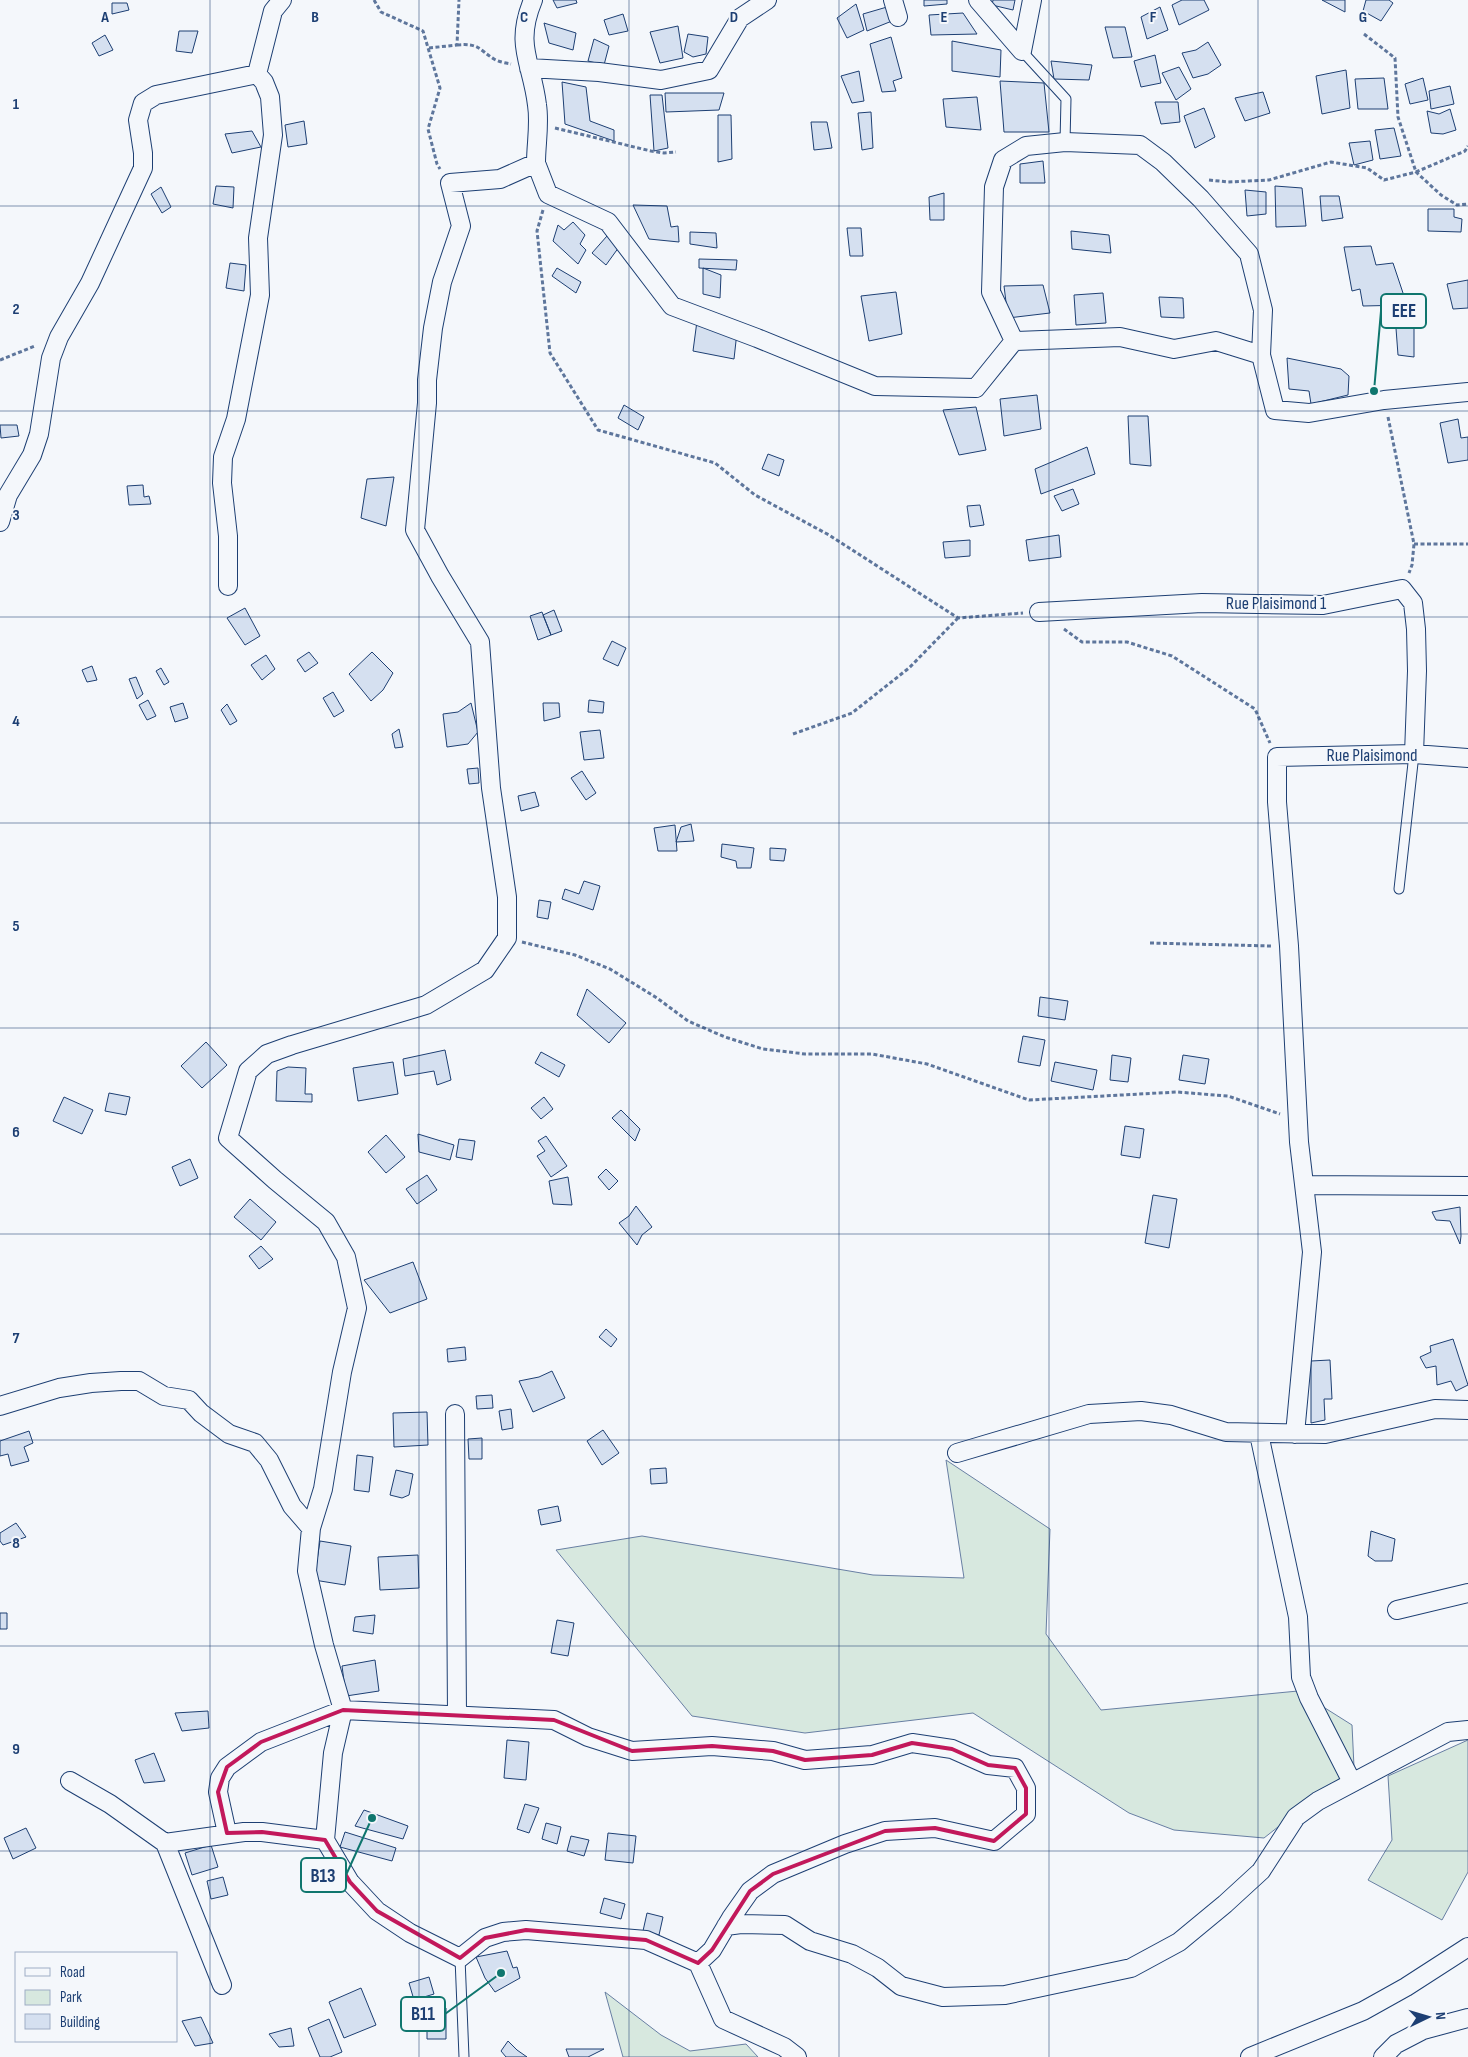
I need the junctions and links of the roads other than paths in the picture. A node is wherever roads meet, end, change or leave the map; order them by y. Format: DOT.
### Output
graph roads {
  1 [pos="282,0"];
  2 [pos="533,0"];
  3 [pos="767,0"];
  4 [pos="893,0"];
  5 [pos="978,0"];
  6 [pos="1032,0"];
  7 [pos="898,18"];
  8 [pos="1022,51"];
  9 [pos="528,68"];
  10 [pos="257,74"];
  11 [pos="1065,142"];
  12 [pos="536,163"];
  13 [pos="1014,341"];
  14 [pos="1261,355"];
  15 [pos="1468,392"];
  16 [pos="0,522"];
  17 [pos="228,586"];
  18 [pos="1039,612"];
  19 [pos="1414,754"];
  20 [pos="1468,758"];
  21 [pos="1399,889"];
  22 [pos="1304,1185"];
  23 [pos="1468,1186"];
  24 [pos="0,1406"];
  25 [pos="1468,1410"];
  26 [pos="455,1414"];
  27 [pos="1259,1434"];
  28 [pos="1295,1434"];
  29 [pos="957,1453"];
  30 [pos="311,1528"];
  31 [pos="1468,1593"];
  32 [pos="1398,1610"];
  33 [pos="343,1710"];
  34 [pos="457,1715"];
  35 [pos="1468,1730"];
  36 [pos="70,1781"];
  37 [pos="1352,1782"];
  38 [pos="227,1833"];
  39 [pos="325,1840"];
  40 [pos="165,1843"];
  41 [pos="726,1926"];
  42 [pos="1468,1947"];
  43 [pos="460,1958"];
  44 [pos="698,1963"];
  45 [pos="222,1985"];
  46 [pos="1468,2018"];
  47 [pos="464,2057"];
  48 [pos="797,2057"];
  49 [pos="1250,2057"];
  50 [pos="1383,2057"];
  1 -- 10 [label="street"];
  2 -- 9 [label="street"];
  3 -- 9 [label="street"];
  4 -- 7 [label="street"];
  5 -- 8 [label="street"];
  6 -- 8 [label="street"];
  8 -- 11 [label="lane"];
  9 -- 12 [label="street"];
  10 -- 16 [label="street"];
  10 -- 17 [label="street"];
  11 -- 13 [label="street"];
  11 -- 14 [label="street"];
  12 -- 13 [label="street"];
  12 -- 30 [label="street"];
  13 -- 14 [label="street"];
  14 -- 15 [label="street"];
  18 -- 19 [label="street, Rue Plaisimond 1"];
  19 -- 20 [label="street, Rue Plaisimond"];
  19 -- 21 [label="lane"];
  19 -- 22 [label="street, Rue Plaisimond"];
  22 -- 23 [label="street"];
  22 -- 28 [label="street"];
  24 -- 30 [label="street"];
  25 -- 28 [label="street"];
  26 -- 34 [label="street"];
  27 -- 28 [label="street"];
  27 -- 29 [label="street"];
  27 -- 37 [label="street"];
  30 -- 33 [label="street"];
  31 -- 32 [label="street"];
  33 -- 34 [label="street"];
  33 -- 38 [label="street"];
  33 -- 39 [label="street"];
  34 -- 41 [label="street"];
  35 -- 37 [label="street"];
  36 -- 40 [label="street"];
  37 -- 41 [label="street"];
  38 -- 39 [label="street"];
  38 -- 40 [label="street"];
  39 -- 43 [label="street"];
  40 -- 45 [label="street"];
  41 -- 44 [label="street"];
  42 -- 49 [label="street"];
  43 -- 44 [label="street"];
  43 -- 47 [label="lane"];
  44 -- 48 [label="street"];
  46 -- 50 [label="street"];
}
